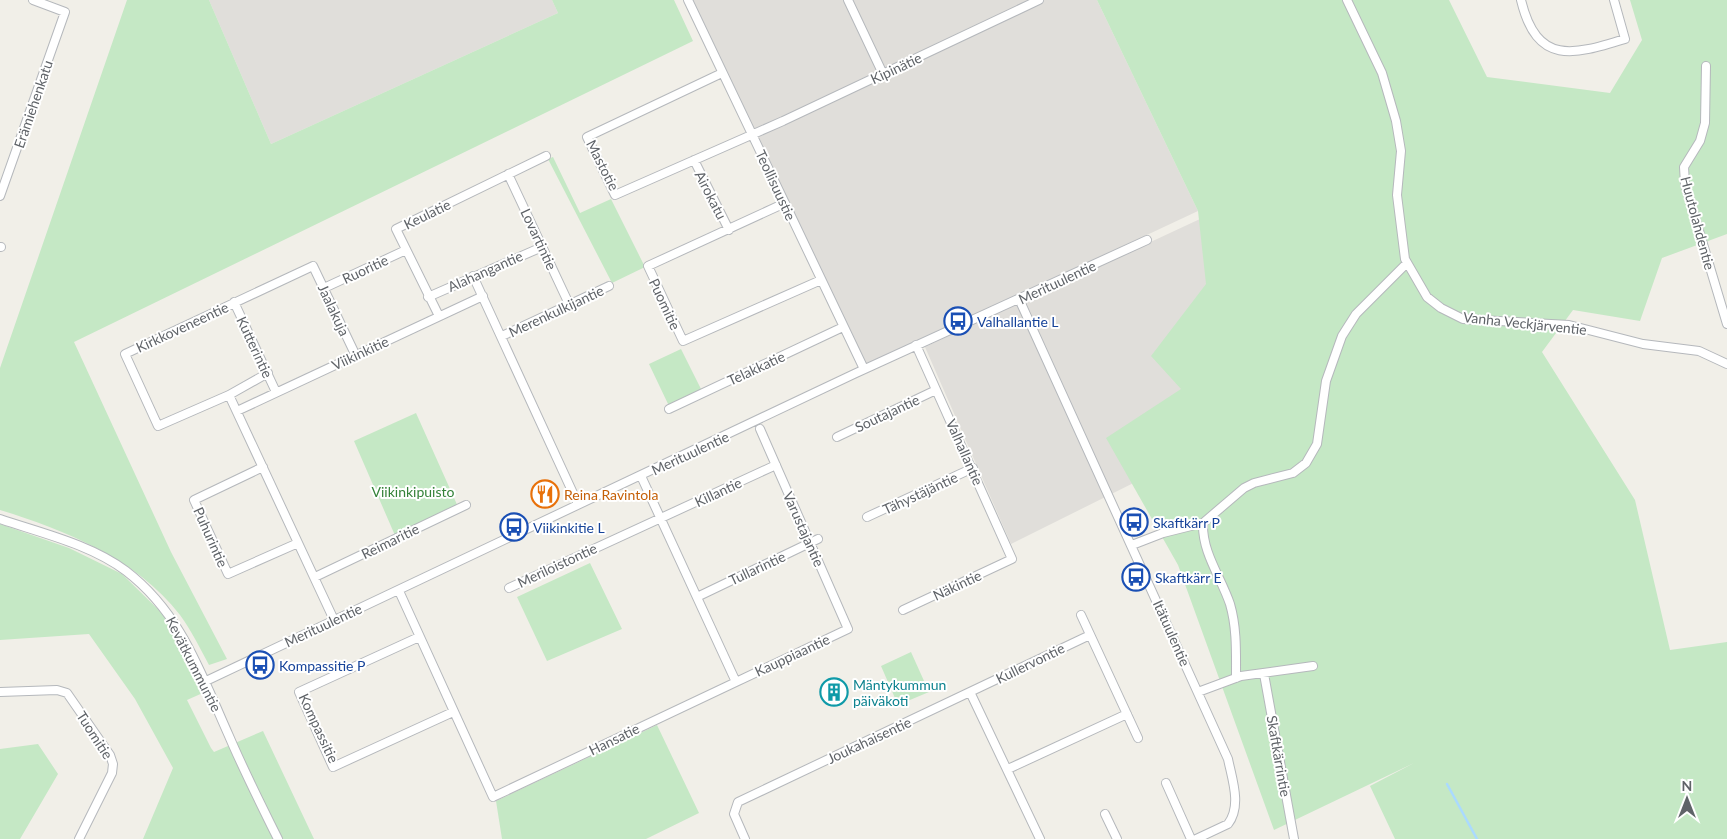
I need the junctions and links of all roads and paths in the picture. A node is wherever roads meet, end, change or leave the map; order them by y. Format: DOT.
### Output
graph roads {
  1 [pos="33,0"];
  2 [pos="688,0"];
  3 [pos="848,0"];
  4 [pos="1039,0"];
  5 [pos="1348,0"];
  6 [pos="1521,0"];
  7 [pos="1614,0"];
  8 [pos="1706,66"];
  9 [pos="722,73"];
  10 [pos="883,74"];
  11 [pos="752,134"];
  12 [pos="546,156"];
  13 [pos="694,160"];
  14 [pos="508,174"];
  15 [pos="0,196"];
  16 [pos="785,203"];
  17 [pos="729,230"];
  18 [pos="1147,240"];
  19 [pos="542,247"];
  20 [pos="406,250"];
  21 [pos="1407,263"];
  22 [pos="313,266"];
  23 [pos="474,276"];
  24 [pos="821,280"];
  25 [pos="609,286"];
  26 [pos="324,288"];
  27 [pos="428,296"];
  28 [pos="483,296"];
  29 [pos="1019,299"];
  30 [pos="234,302"];
  31 [pos="569,304"];
  32 [pos="439,316"];
  33 [pos="1727,324"];
  34 [pos="843,327"];
  35 [pos="502,336"];
  36 [pos="916,345"];
  37 [pos="355,354"];
  38 [pos="1727,364"];
  39 [pos="864,370"];
  40 [pos="268,373"];
  41 [pos="936,390"];
  42 [pos="276,392"];
  43 [pos="229,395"];
  44 [pos="669,410"];
  45 [pos="237,411"];
  46 [pos="760,429"];
  47 [pos="837,437"];
  48 [pos="776,465"];
  49 [pos="263,467"];
  50 [pos="973,468"];
  51 [pos="641,476"];
  52 [pos="578,504"];
  53 [pos="466,506"];
  54 [pos="867,517"];
  55 [pos="0,519"];
  56 [pos="660,519"];
  57 [pos="1203,523"];
  58 [pos="818,539"];
  59 [pos="298,543"];
  60 [pos="810,543"];
  61 [pos="1132,545"];
  62 [pos="1012,559"];
  63 [pos="315,577"];
  64 [pos="509,588"];
  65 [pos="399,591"];
  66 [pos="697,597"];
  67 [pos="902,610"];
  68 [pos="1081,615"];
  69 [pos="334,620"];
  70 [pos="848,629"];
  71 [pos="1090,635"];
  72 [pos="419,637"];
  73 [pos="1313,666"];
  74 [pos="1264,674"];
  75 [pos="1236,678"];
  76 [pos="206,681"];
  77 [pos="736,682"];
  78 [pos="0,692"];
  79 [pos="970,692"];
  80 [pos="1198,692"];
  81 [pos="453,712"];
  82 [pos="1127,714"];
  83 [pos="1138,738"];
  84 [pos="1008,769"];
  85 [pos="1166,783"];
  86 [pos="1105,814"];
  87 [pos="79,839"];
  88 [pos="278,839"];
  89 [pos="746,839"];
  90 [pos="1040,839"];
  91 [pos="1117,839"];
  92 [pos="1191,839"];
  93 [pos="1196,839"];
  94 [pos="1294,839"];
  1 -- 15 [label="street, Erämiehenkatu"];
  2 -- 9 [label="street, Teollisuustie"];
  3 -- 10 [label="street"];
  4 -- 10 [label="street, Kipinätie"];
  5 -- 21 [label="street, Vanha Veckjärventie"];
  6 -- 7 [label="street"];
  8 -- 33 [label="street, Huutolahdentie"];
  9 -- 11 [label="street, Teollisuustie"];
  9 -- 13 [label="street, Mastotie"];
  10 -- 11 [label="street, Kipinätie"];
  11 -- 13 [label="street, Mastotie"];
  11 -- 16 [label="street, Teollisuustie"];
  12 -- 14 [label="street, Keulatie"];
  13 -- 17 [label="street, Airokatu"];
  14 -- 19 [label="street, Lovartintie"];
  14 -- 20 [label="street, Keulatie"];
  16 -- 17 [label="street, Puomitie"];
  16 -- 24 [label="street, Teollisuustie"];
  17 -- 24 [label="street, Puomitie"];
  18 -- 29 [label="street, Merituulentie"];
  19 -- 23 [label="street, Alahangantie"];
  19 -- 31 [label="street, Lovartintie"];
  20 -- 26 [label="street, Ruoritie"];
  20 -- 27 [label="street, Keulatie"];
  21 -- 38 [label="street, Vanha Veckjärventie"];
  21 -- 57 [label="street"];
  22 -- 26 [label="street, Jaalakuja"];
  22 -- 30 [label="street, Kirkkoveneentie"];
  23 -- 27 [label="street, Alahangantie"];
  23 -- 28 [label="street"];
  24 -- 34 [label="street, Teollisuustie"];
  25 -- 31 [label="street, Merenkulkijantie"];
  26 -- 37 [label="street, Jaalakuja"];
  27 -- 32 [label="street, Keulatie"];
  28 -- 32 [label="street, Viikinkitie"];
  28 -- 35 [label="street"];
  29 -- 36 [label="street, Merituulentie"];
  29 -- 61 [label="street, Itätuulentie"];
  30 -- 40 [label="street, Kutterintie"];
  30 -- 43 [label="street, Kirkkoveneentie"];
  31 -- 35 [label="street, Merenkulkijantie"];
  32 -- 37 [label="street, Viikinkitie"];
  34 -- 39 [label="street, Teollisuustie"];
  34 -- 44 [label="street, Telakkatie"];
  35 -- 52 [label="street"];
  36 -- 39 [label="street, Merituulentie"];
  36 -- 41 [label="street, Valhallantie"];
  37 -- 42 [label="street, Viikinkitie"];
  39 -- 51 [label="street, Merituulentie"];
  40 -- 42 [label="street, Kutterintie"];
  40 -- 43 [label="street, Kirkkoveneentie"];
  41 -- 47 [label="street, Soutajantie"];
  41 -- 50 [label="street, Valhallantie"];
  42 -- 45 [label="street, Viikinkitie"];
  43 -- 45 [label="street"];
  45 -- 49 [label="street"];
  46 -- 48 [label="street, Varustajantie"];
  48 -- 56 [label="street, Killantie"];
  48 -- 60 [label="street, Varustajantie"];
  49 -- 59 [label="street"];
  49 -- 59 [label="street, Puhurintie"];
  50 -- 54 [label="street, Tähystäjäntie"];
  50 -- 62 [label="street, Valhallantie"];
  51 -- 52 [label="street, Merituulentie"];
  51 -- 56 [label="street"];
  52 -- 65 [label="street, Merituulentie"];
  53 -- 63 [label="street, Reimaritie"];
  55 -- 76 [label="street, Kevätkummuntie"];
  56 -- 64 [label="street, Meriloistontie"];
  56 -- 66 [label="street"];
  57 -- 61 [label="street"];
  57 -- 75 [label="street"];
  58 -- 60 [label="street, Tullarintie"];
  59 -- 63 [label="street"];
  60 -- 66 [label="street, Tullarintie"];
  60 -- 70 [label="street, Varustajantie"];
  61 -- 80 [label="street, Itätuulentie"];
  62 -- 67 [label="street, Näkintie"];
  63 -- 69 [label="street"];
  65 -- 69 [label="street, Merituulentie"];
  65 -- 72 [label="street, Hansatie"];
  66 -- 77 [label="street"];
  68 -- 71 [label="street"];
  69 -- 76 [label="street, Merituulentie"];
  70 -- 77 [label="street, Kauppiaantie"];
  71 -- 79 [label="street, Kullervontie"];
  71 -- 82 [label="street"];
  72 -- 81 [label="street, Hansatie"];
  72 -- 81 [label="street, Kompassitie"];
  73 -- 74 [label="street"];
  74 -- 75 [label="street"];
  74 -- 94 [label="street, Skaftkärrintie"];
  75 -- 80 [label="street"];
  76 -- 88 [label="street, Kevätkummuntie"];
  77 -- 81 [label="street, Hansatie"];
  78 -- 87 [label="street, Tuomitie"];
  79 -- 84 [label="street"];
  79 -- 89 [label="street, Joukahaisentie"];
  80 -- 93 [label="street, Itätuulentie"];
  82 -- 83 [label="street"];
  82 -- 84 [label="street"];
  84 -- 90 [label="street"];
  85 -- 92 [label="street"];
  86 -- 91 [label="street"];
}
